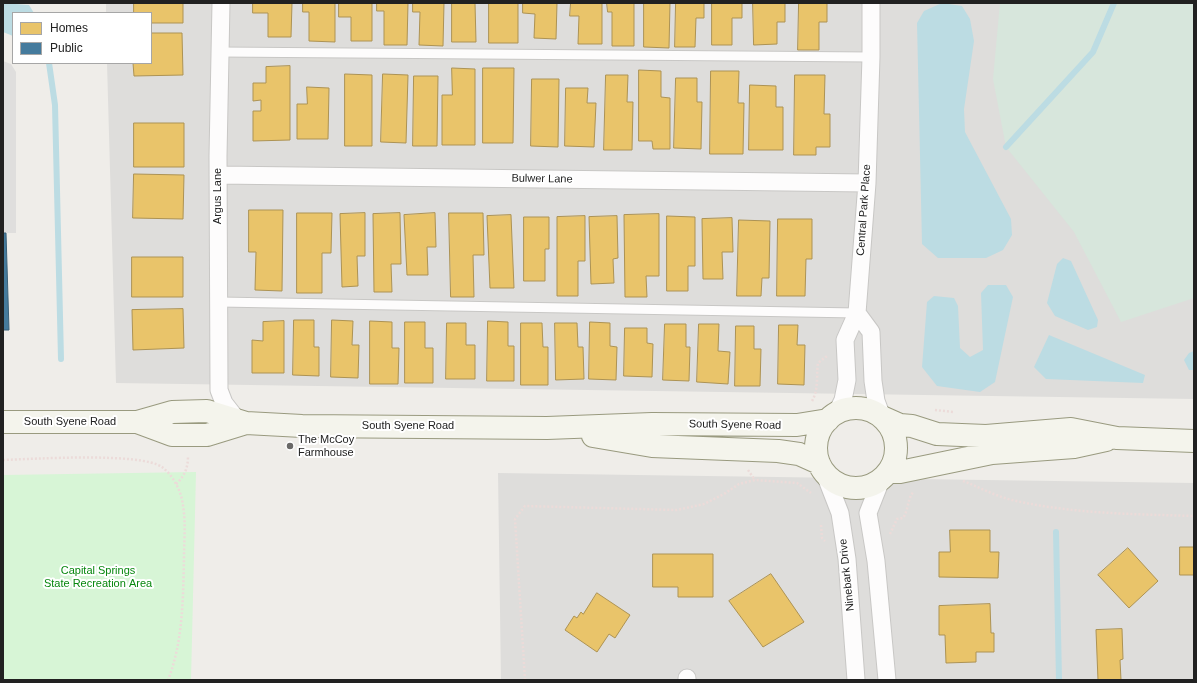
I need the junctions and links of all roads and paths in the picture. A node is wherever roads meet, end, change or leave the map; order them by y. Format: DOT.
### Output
graph roads {
  1 [pos="221,3"];
  2 [pos="870,3"];
  3 [pos="220,52"];
  4 [pos="871,57"];
  5 [pos="218,175"];
  6 [pos="867,183"];
  7 [pos="219,302"];
  8 [pos="857,313"];
  9 [pos="823,359"];
  10 [pos="219,390"];
  11 [pos="810,404"];
  12 [pos="929,410"];
  13 [pos="207,411"];
  14 [pos="955,412"];
  15 [pos="832,416"];
  16 [pos="882,417"];
  17 [pos="3,422"];
  18 [pos="138,422"];
  19 [pos="242,422"];
  20 [pos="547,428"];
  21 [pos="1117,438"];
  22 [pos="1194,441"];
  23 [pos="188,455"];
  24 [pos="3,460"];
  25 [pos="821,468"];
  26 [pos="750,472"];
  27 [pos="885,476"];
  28 [pos="755,480"];
  29 [pos="956,480"];
  30 [pos="176,484"];
  31 [pos="919,488"];
  32 [pos="813,496"];
  33 [pos="1194,516"];
  34 [pos="893,528"];
  35 [pos="168,680"];
  36 [pos="526,680"];
  37 [pos="856,680"];
  38 [pos="887,680"];
  1 -- 3 [label="street, Argus Lane"];
  2 -- 4 [label="street, Central Park Place"];
  3 -- 4 [label="lane"];
  3 -- 5 [label="street, Argus Lane"];
  4 -- 6 [label="street, Central Park Place"];
  5 -- 6 [label="street, Bulwer Lane"];
  5 -- 7 [label="street, Argus Lane"];
  6 -- 8 [label="street, Central Park Place"];
  7 -- 8 [label="lane"];
  7 -- 10 [label="street, Argus Lane"];
  8 -- 15 [label="street, Central Park Place"];
  8 -- 16 [label="street"];
  9 -- 11 [label="path"];
  10 -- 13 [label="street, Argus Lane"];
  10 -- 19 [label="street, Argus Lane"];
  12 -- 14 [label="path"];
  13 -- 18 [label="street, South Syene Road"];
  13 -- 19 [label="street, South Syene Road"];
  15 -- 16 [label="street, South Syene Road"];
  15 -- 20 [label="street, South Syene Road"];
  15 -- 25 [label="street"];
  16 -- 21 [label="street, South Syene Road"];
  16 -- 27 [label="street"];
  17 -- 18 [label="street, South Syene Road"];
  18 -- 19 [label="street, South Syene Road"];
  19 -- 20 [label="street, South Syene Road"];
  20 -- 25 [label="street, South Syene Road"];
  21 -- 22 [label="street, South Syene Road"];
  21 -- 27 [label="street, South Syene Road"];
  23 -- 30 [label="path"];
  24 -- 30 [label="path"];
  25 -- 27 [label="street, South Syene Road"];
  25 -- 37 [label="street, Ninebark Drive"];
  26 -- 28 [label="path"];
  27 -- 38 [label="street"];
  28 -- 32 [label="path"];
  28 -- 36 [label="path"];
  29 -- 33 [label="path"];
  30 -- 35 [label="path"];
  31 -- 34 [label="path"];
}
